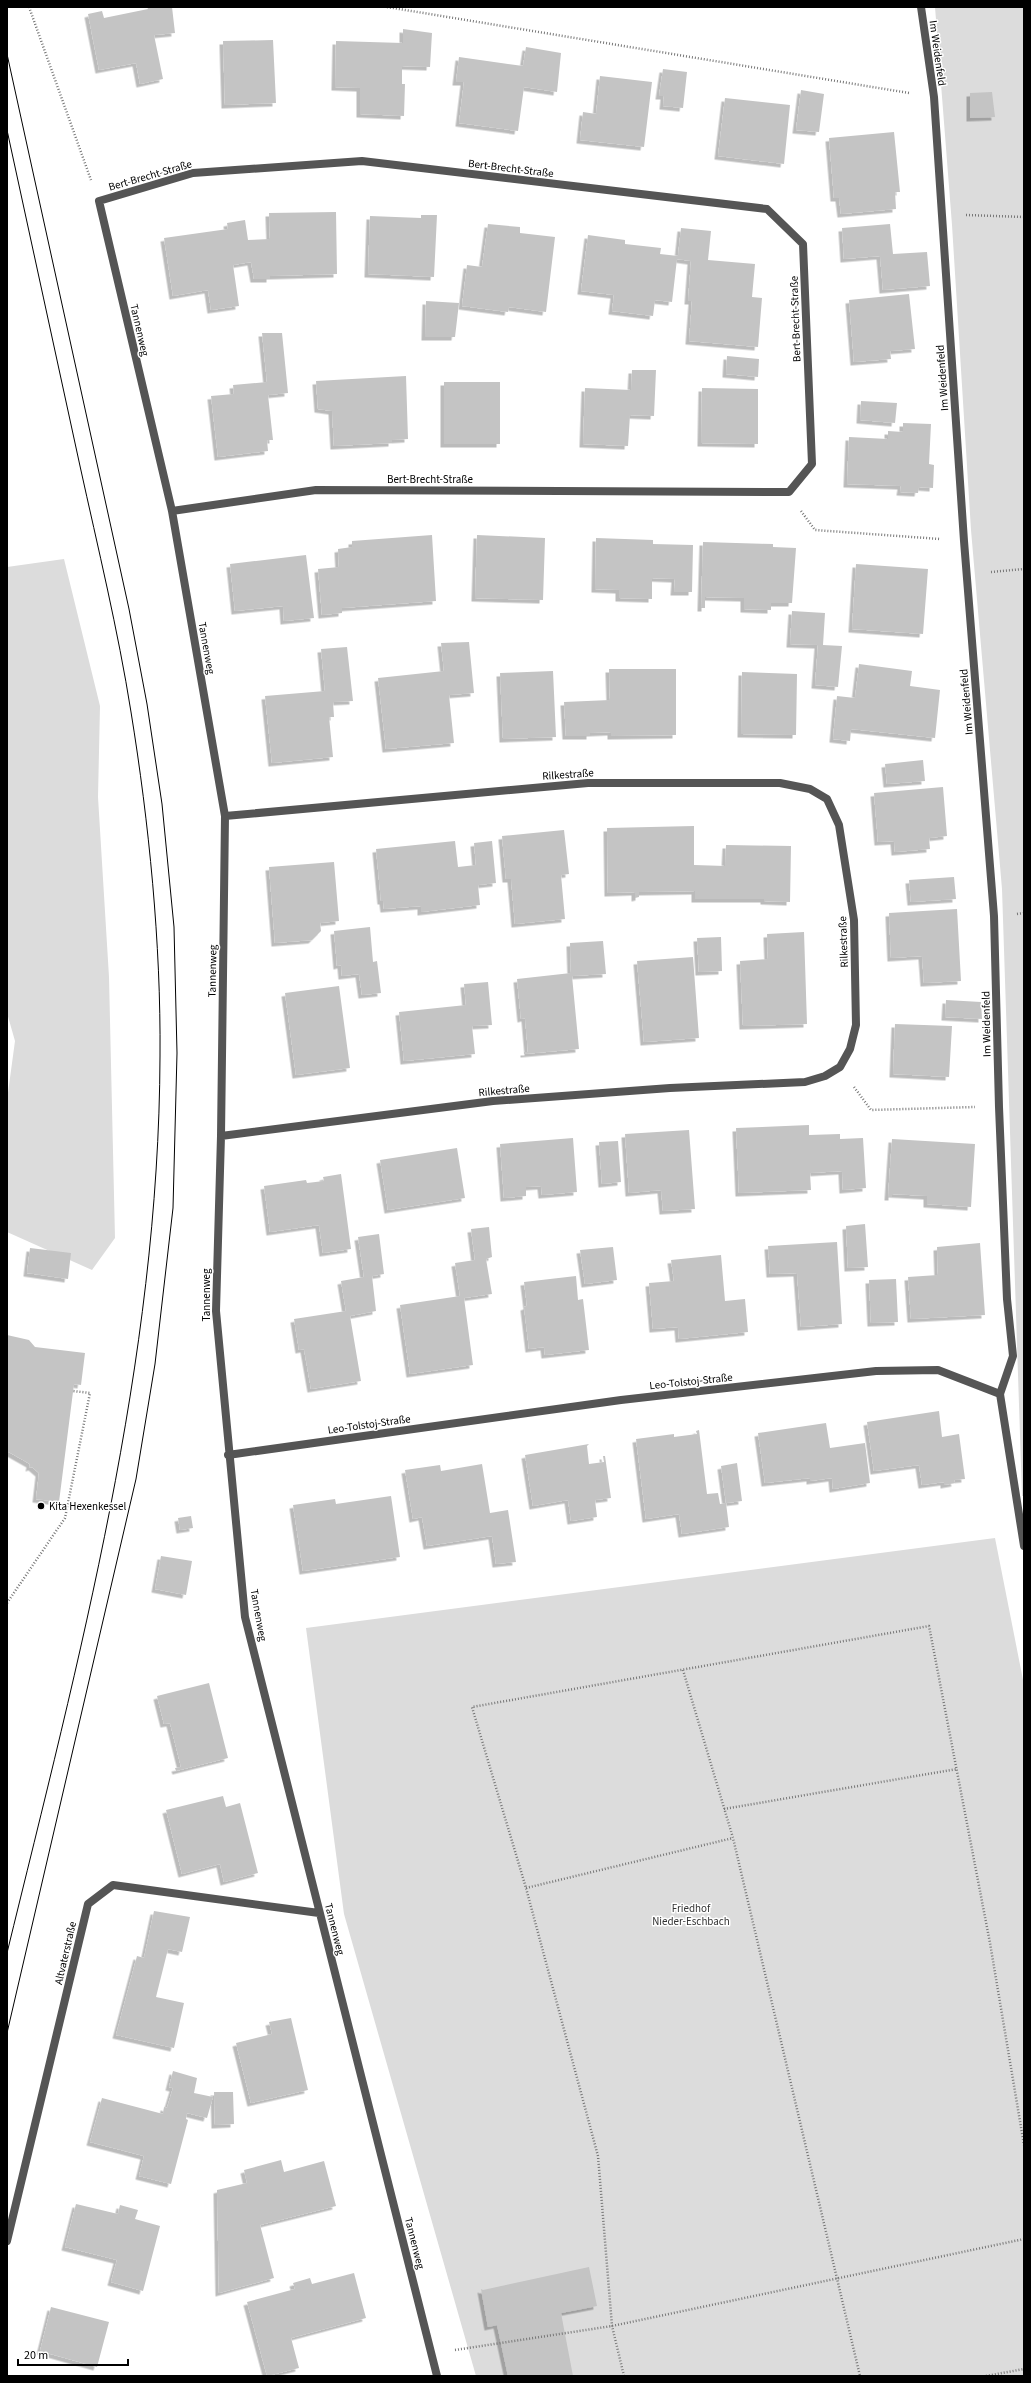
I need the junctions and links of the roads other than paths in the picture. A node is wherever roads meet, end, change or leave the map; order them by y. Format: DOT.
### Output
graph roads {
  1 [pos="921,7"];
  2 [pos="99,201"];
  3 [pos="172,511"];
  4 [pos="225,816"];
  5 [pos="221,1136"];
  6 [pos="1000,1394"];
  7 [pos="228,1454"];
  8 [pos="1024,1546"];
  9 [pos="319,1913"];
  10 [pos="7,2241"];
  11 [pos="437,2376"];
  1 -- 6 [label="street, Im Weidenfeld"];
  2 -- 3 [label="street, Tannenweg"];
  2 -- 3 [label="street, Bert-Brecht-Straße"];
  3 -- 4 [label="street, Tannenweg"];
  4 -- 5 [label="street, Tannenweg"];
  4 -- 5 [label="street, Rilkestraße"];
  5 -- 7 [label="street, Tannenweg"];
  6 -- 7 [label="street, Leo-Tolstoj-Straße"];
  6 -- 8 [label="street"];
  7 -- 9 [label="street, Tannenweg"];
  9 -- 10 [label="street, Altvaterstraße"];
  9 -- 11 [label="street, Tannenweg"];
}
